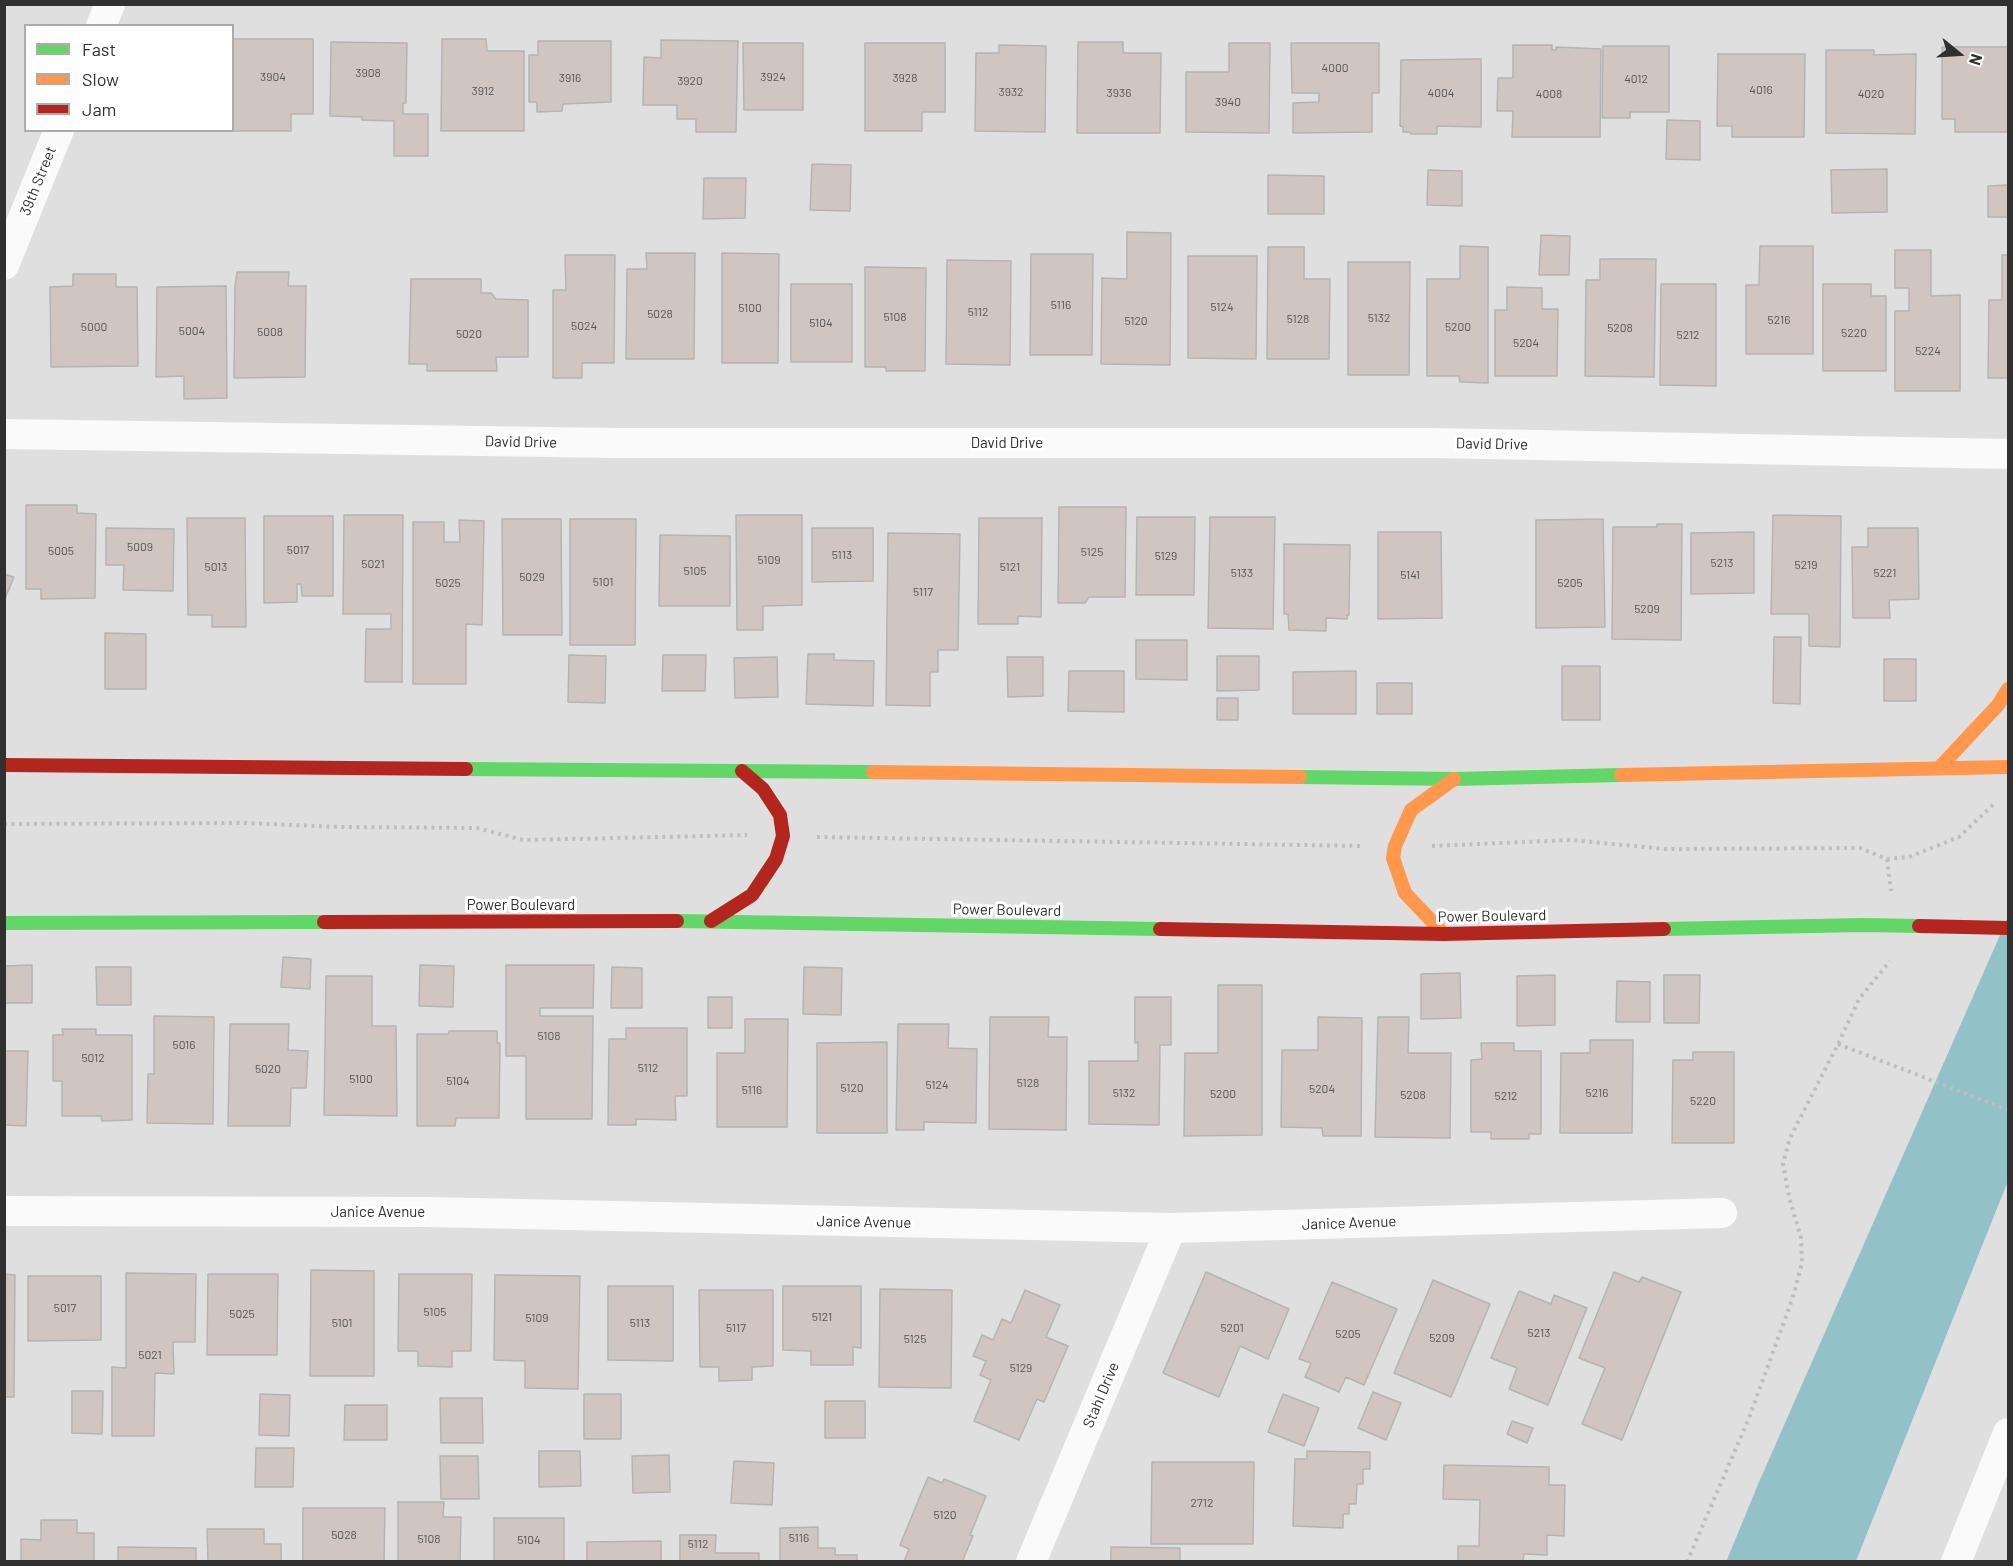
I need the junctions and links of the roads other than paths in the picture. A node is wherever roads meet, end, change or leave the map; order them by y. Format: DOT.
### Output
graph roads {
  1 [pos="110,4"];
  2 [pos="102,24"];
  3 [pos="58,132"];
  4 [pos="4,265"];
  5 [pos="4,434"];
  6 [pos="2008,454"];
  7 [pos="2008,689"];
  8 [pos="4,765"];
  9 [pos="2008,767"];
  10 [pos="1939,768"];
  11 [pos="742,771"];
  12 [pos="1455,779"];
  13 [pos="711,921"];
  14 [pos="4,922"];
  15 [pos="2002,928"];
  16 [pos="1444,934"];
  17 [pos="4,1211"];
  18 [pos="1722,1213"];
  19 [pos="1171,1228"];
  20 [pos="2008,1433"];
  21 [pos="1031,1562"];
  22 [pos="1956,1562"];
  1 -- 2 [label="street"];
  3 -- 4 [label="street, 39th Street"];
  5 -- 6 [label="street, David Drive"];
  7 -- 10 [label="street"];
  8 -- 11 [label="street"];
  9 -- 10 [label="street"];
  10 -- 12 [label="street"];
  11 -- 12 [label="street"];
  11 -- 13 [label="street"];
  12 -- 16 [label="street"];
  13 -- 14 [label="street, Power Boulevard"];
  13 -- 16 [label="street, Power Boulevard"];
  15 -- 16 [label="street, Power Boulevard"];
  17 -- 19 [label="street, Janice Avenue"];
  18 -- 19 [label="street, Janice Avenue"];
  19 -- 21 [label="street, Stahl Drive"];
  20 -- 22 [label="street"];
}
